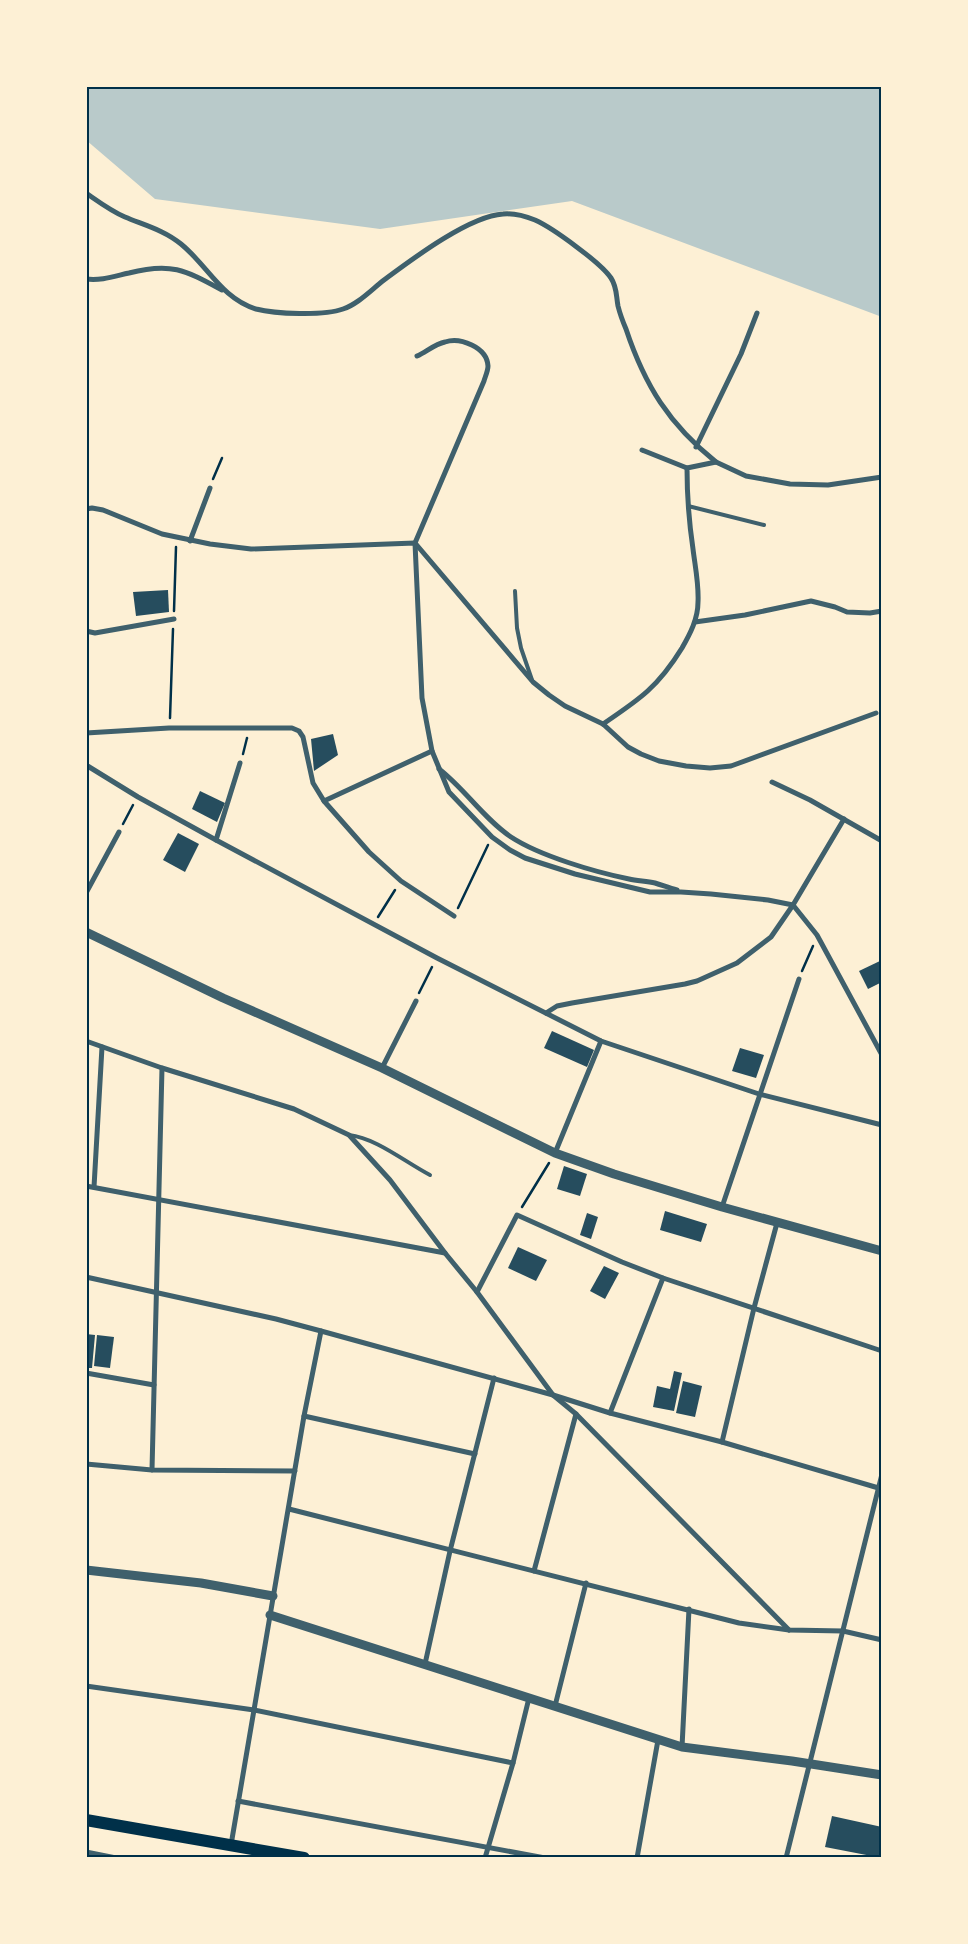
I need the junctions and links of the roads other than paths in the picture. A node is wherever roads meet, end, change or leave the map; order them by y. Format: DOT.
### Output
graph roads {
  1 [pos="86,193"];
  2 [pos="86,279"];
  3 [pos="227,292"];
  4 [pos="757,313"];
  5 [pos="417,356"];
  6 [pos="696,446"];
  7 [pos="642,450"];
  8 [pos="716,462"];
  9 [pos="687,468"];
  10 [pos="882,477"];
  11 [pos="210,488"];
  12 [pos="688,506"];
  13 [pos="86,509"];
  14 [pos="764,525"];
  15 [pos="190,541"];
  16 [pos="415,543"];
  17 [pos="515,591"];
  18 [pos="882,611"];
  19 [pos="174,619"];
  20 [pos="695,622"];
  21 [pos="86,631"];
  22 [pos="533,682"];
  23 [pos="876,713"];
  24 [pos="603,724"];
  25 [pos="86,734"];
  26 [pos="432,751"];
  27 [pos="240,763"];
  28 [pos="86,765"];
  29 [pos="439,768"];
  30 [pos="772,782"];
  31 [pos="324,801"];
  32 [pos="844,819"];
  33 [pos="119,832"];
  34 [pos="216,840"];
  35 [pos="882,841"];
  36 [pos="681,892"];
  37 [pos="86,893"];
  38 [pos="793,905"];
  39 [pos="454,916"];
  40 [pos="86,932"];
  41 [pos="798,979"];
  42 [pos="416,1001"];
  43 [pos="546,1013"];
  44 [pos="86,1041"];
  45 [pos="601,1041"];
  46 [pos="102,1047"];
  47 [pos="882,1056"];
  48 [pos="162,1068"];
  49 [pos="382,1068"];
  50 [pos="759,1094"];
  51 [pos="882,1125"];
  52 [pos="349,1135"];
  53 [pos="554,1153"];
  54 [pos="430,1175"];
  55 [pos="86,1186"];
  56 [pos="94,1187"];
  57 [pos="159,1201"];
  58 [pos="722,1208"];
  59 [pos="776,1223"];
  60 [pos="882,1251"];
  61 [pos="445,1253"];
  62 [pos="86,1277"];
  63 [pos="663,1278"];
  64 [pos="477,1292"];
  65 [pos="157,1293"];
  66 [pos="754,1308"];
  67 [pos="321,1331"];
  68 [pos="882,1351"];
  69 [pos="86,1373"];
  70 [pos="494,1378"];
  71 [pos="154,1384"];
  72 [pos="553,1394"];
  73 [pos="610,1413"];
  74 [pos="576,1414"];
  75 [pos="304,1416"];
  76 [pos="722,1442"];
  77 [pos="475,1454"];
  78 [pos="86,1464"];
  79 [pos="152,1470"];
  80 [pos="295,1470"];
  81 [pos="882,1474"];
  82 [pos="880,1489"];
  83 [pos="289,1509"];
  84 [pos="450,1551"];
  85 [pos="86,1570"];
  86 [pos="534,1571"];
  87 [pos="586,1583"];
  88 [pos="273,1596"];
  89 [pos="689,1609"];
  90 [pos="270,1616"];
  91 [pos="789,1630"];
  92 [pos="843,1630"];
  93 [pos="882,1640"];
  94 [pos="425,1664"];
  95 [pos="86,1686"];
  96 [pos="528,1698"];
  97 [pos="555,1706"];
  98 [pos="254,1710"];
  99 [pos="658,1740"];
  100 [pos="682,1747"];
  101 [pos="513,1763"];
  102 [pos="809,1764"];
  103 [pos="882,1775"];
  104 [pos="238,1801"];
  105 [pos="86,1820"];
  106 [pos="231,1846"];
  107 [pos="487,1846"];
  108 [pos="86,1852"];
  109 [pos="116,1858"];
  110 [pos="304,1858"];
  111 [pos="485,1858"];
  112 [pos="545,1858"];
  113 [pos="637,1858"];
  114 [pos="786,1858"];
  1 -- 3 [label="street"];
  2 -- 3 [label="street"];
  3 -- 6 [label="street"];
  4 -- 6 [label="street"];
  5 -- 16 [label="street"];
  6 -- 8 [label="street"];
  7 -- 9 [label="street"];
  8 -- 9 [label="street"];
  8 -- 10 [label="street"];
  9 -- 12 [label="street"];
  11 -- 15 [label="street"];
  12 -- 14 [label="lane"];
  12 -- 20 [label="street"];
  13 -- 15 [label="street"];
  15 -- 16 [label="street"];
  16 -- 22 [label="street"];
  16 -- 26 [label="street"];
  17 -- 22 [label="lane"];
  18 -- 20 [label="street"];
  19 -- 21 [label="street"];
  20 -- 24 [label="street"];
  22 -- 24 [label="street"];
  23 -- 24 [label="street"];
  25 -- 31 [label="street"];
  26 -- 29 [label="street"];
  26 -- 31 [label="street"];
  27 -- 34 [label="street"];
  28 -- 34 [label="street"];
  29 -- 36 [label="street"];
  29 -- 36 [label="street"];
  30 -- 32 [label="street"];
  31 -- 39 [label="street"];
  32 -- 35 [label="street"];
  32 -- 38 [label="street"];
  33 -- 37 [label="street"];
  34 -- 43 [label="street"];
  36 -- 38 [label="street"];
  38 -- 43 [label="street"];
  38 -- 47 [label="street"];
  40 -- 49 [label="street"];
  41 -- 50 [label="street"];
  42 -- 49 [label="street"];
  43 -- 45 [label="street"];
  44 -- 46 [label="street"];
  45 -- 50 [label="street"];
  45 -- 53 [label="street"];
  46 -- 48 [label="street"];
  46 -- 56 [label="street"];
  48 -- 52 [label="street"];
  48 -- 57 [label="street"];
  49 -- 53 [label="street"];
  50 -- 51 [label="street"];
  50 -- 58 [label="street"];
  52 -- 54 [label="lane"];
  52 -- 61 [label="street"];
  53 -- 58 [label="street"];
  55 -- 56 [label="street"];
  56 -- 57 [label="street"];
  57 -- 61 [label="street"];
  57 -- 65 [label="street"];
  58 -- 59 [label="street"];
  59 -- 60 [label="street"];
  59 -- 66 [label="street"];
  61 -- 64 [label="street"];
  62 -- 65 [label="street"];
  63 -- 64 [label="street"];
  63 -- 66 [label="street"];
  63 -- 73 [label="street"];
  64 -- 72 [label="street"];
  65 -- 67 [label="street"];
  65 -- 71 [label="street"];
  66 -- 68 [label="street"];
  66 -- 76 [label="street"];
  67 -- 70 [label="street"];
  67 -- 75 [label="street"];
  69 -- 71 [label="street"];
  70 -- 72 [label="street"];
  70 -- 77 [label="street"];
  71 -- 79 [label="street"];
  72 -- 73 [label="street"];
  72 -- 74 [label="street"];
  73 -- 76 [label="street"];
  74 -- 86 [label="street"];
  74 -- 91 [label="street"];
  75 -- 77 [label="street"];
  75 -- 80 [label="street"];
  76 -- 82 [label="street"];
  77 -- 84 [label="street"];
  78 -- 79 [label="street"];
  79 -- 80 [label="street"];
  80 -- 83 [label="street"];
  81 -- 82 [label="street"];
  82 -- 92 [label="street"];
  83 -- 84 [label="street"];
  83 -- 88 [label="street"];
  84 -- 86 [label="street"];
  84 -- 94 [label="street"];
  85 -- 88 [label="street"];
  86 -- 87 [label="street"];
  87 -- 89 [label="street"];
  87 -- 97 [label="street"];
  88 -- 90 [label="street"];
  89 -- 91 [label="street"];
  89 -- 100 [label="street"];
  90 -- 94 [label="street"];
  90 -- 98 [label="street"];
  91 -- 92 [label="street"];
  92 -- 93 [label="street"];
  92 -- 102 [label="street"];
  94 -- 96 [label="street"];
  95 -- 98 [label="street"];
  96 -- 97 [label="street"];
  96 -- 101 [label="street"];
  97 -- 99 [label="street"];
  98 -- 101 [label="street"];
  98 -- 104 [label="street"];
  99 -- 100 [label="street"];
  99 -- 113 [label="street"];
  100 -- 102 [label="street"];
  101 -- 107 [label="street"];
  102 -- 103 [label="street"];
  102 -- 114 [label="street"];
  104 -- 106 [label="street"];
  104 -- 107 [label="street"];
  105 -- 106 [label="main road"];
  106 -- 110 [label="main road"];
  107 -- 111 [label="street"];
  107 -- 112 [label="street"];
  108 -- 109 [label="street"];
}
